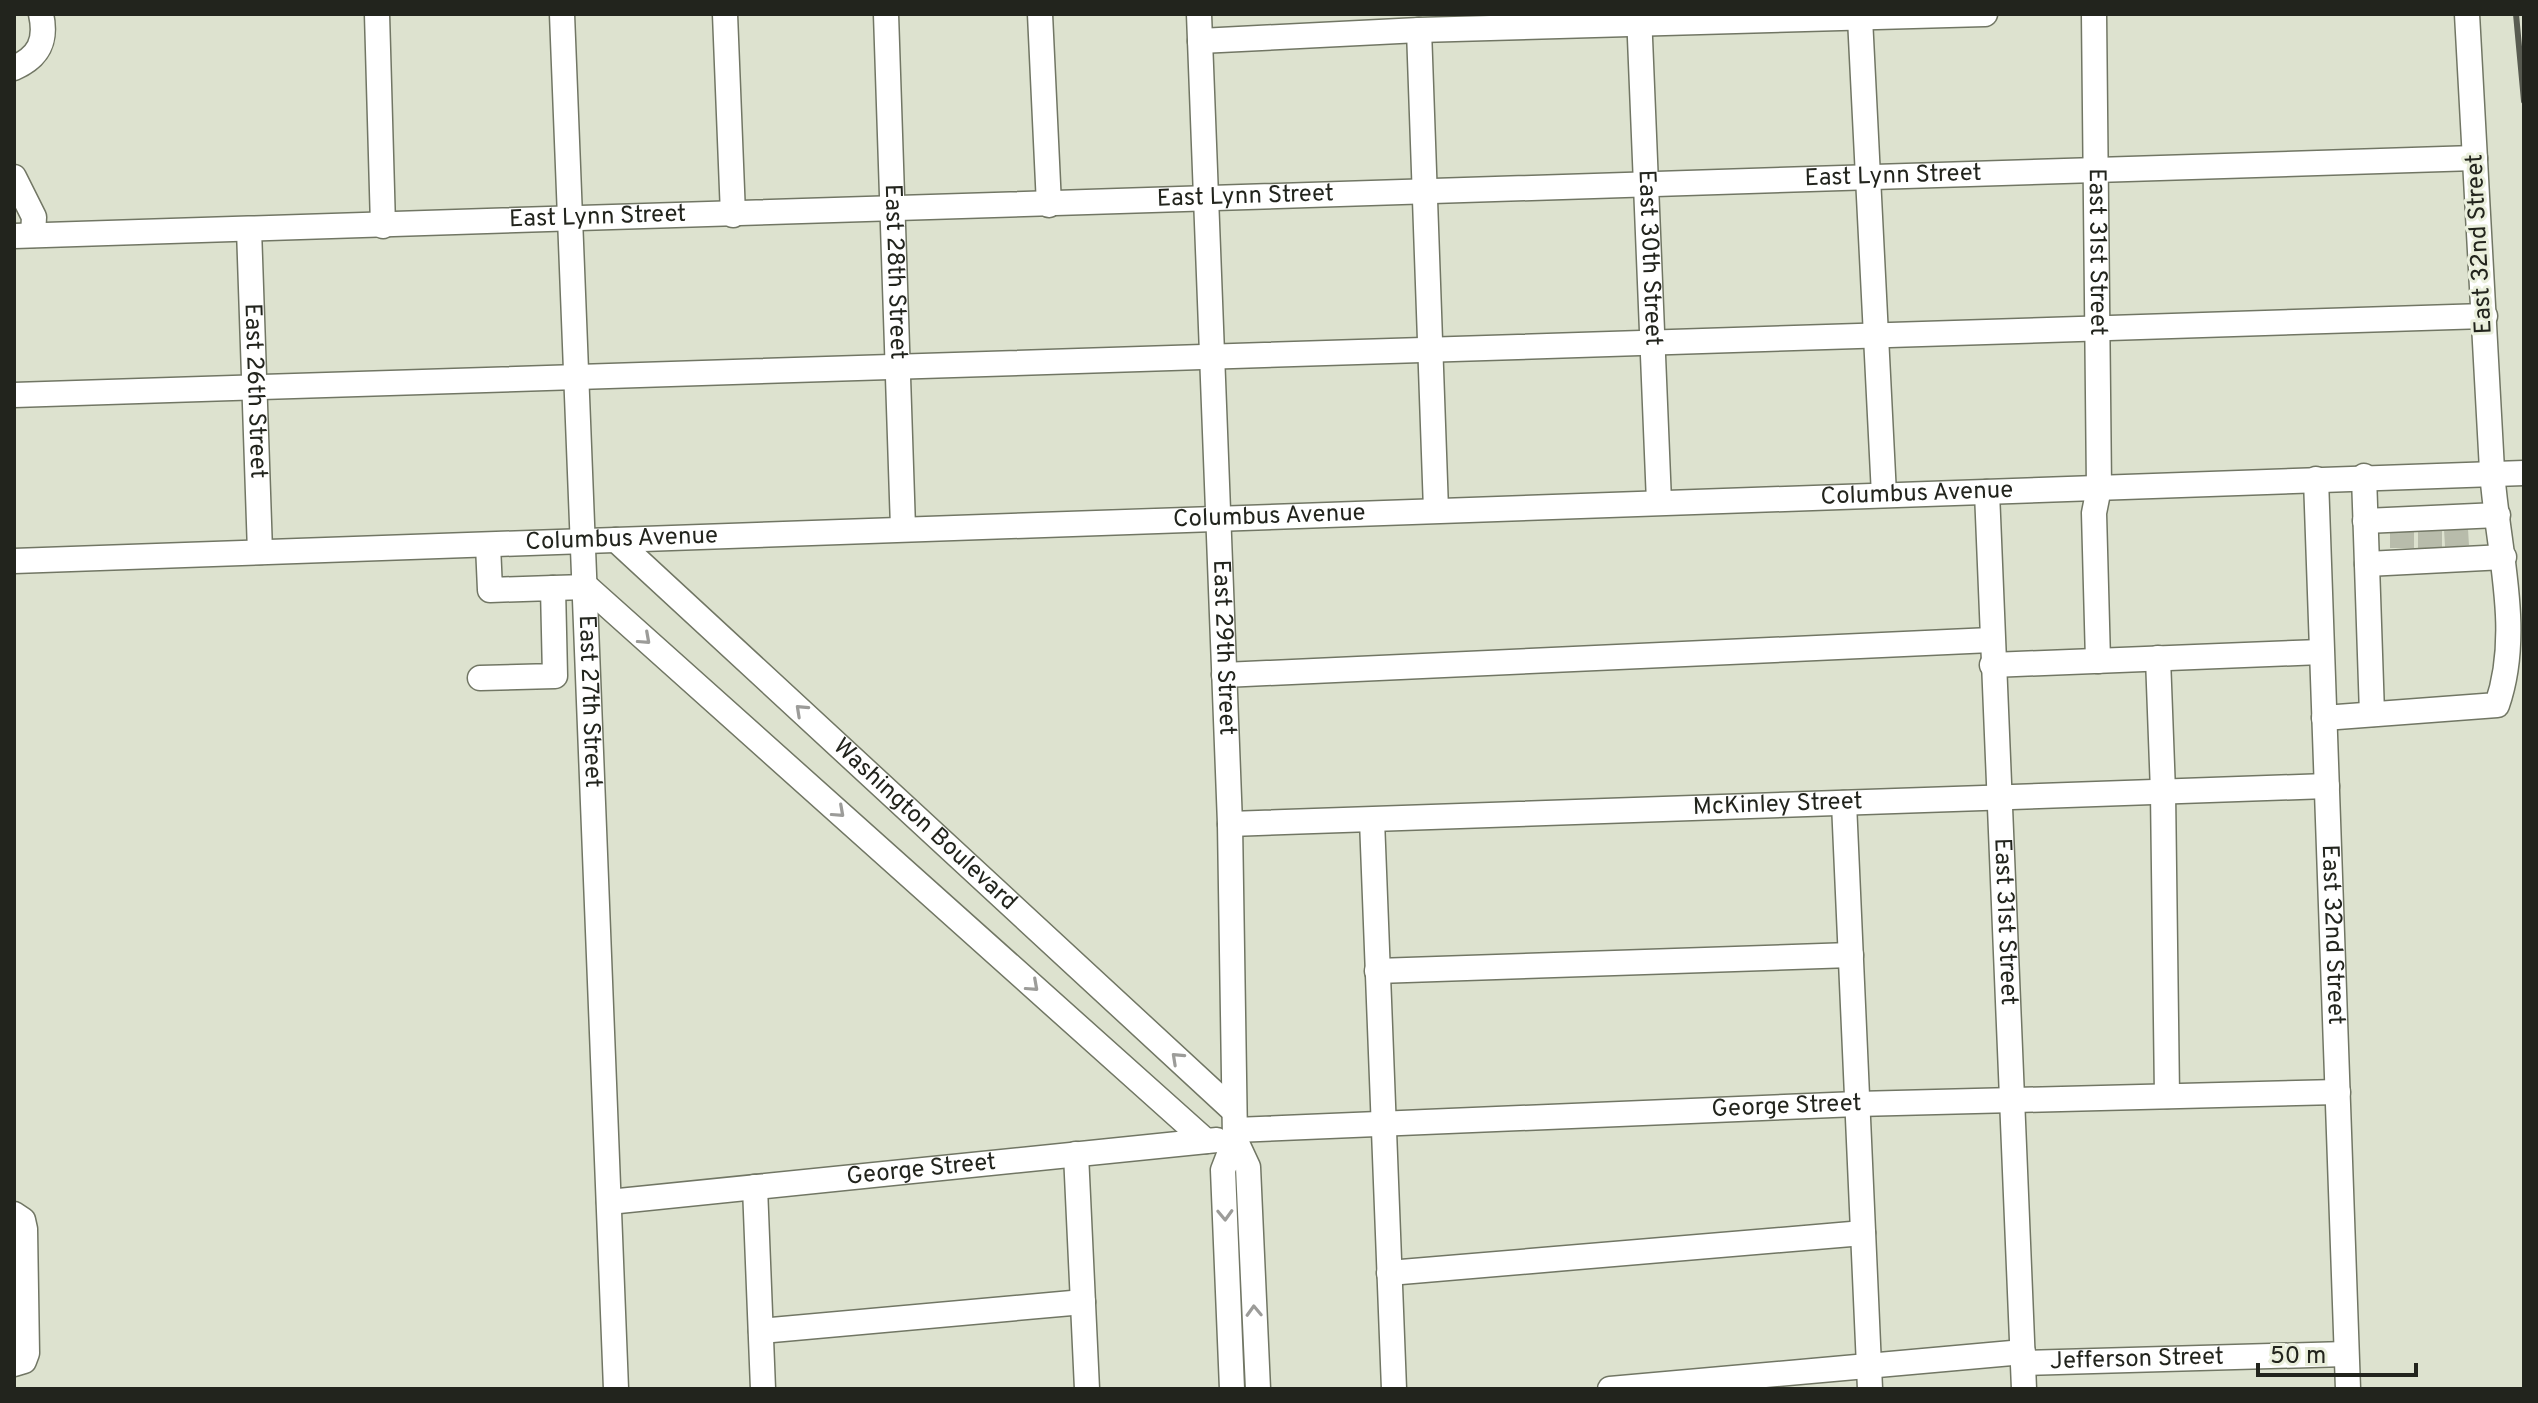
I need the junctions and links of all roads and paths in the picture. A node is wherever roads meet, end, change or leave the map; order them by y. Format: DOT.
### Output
graph roads {
  1 [pos="41,14"];
  2 [pos="377,14"];
  3 [pos="562,14"];
  4 [pos="725,14"];
  5 [pos="886,14"];
  6 [pos="1040,14"];
  7 [pos="1199,14"];
  8 [pos="1985,14"];
  9 [pos="2094,14"];
  10 [pos="2467,14"];
  11 [pos="1860,18"];
  12 [pos="1640,20"];
  13 [pos="1513,21"];
  14 [pos="1419,30"];
  15 [pos="1200,41"];
  16 [pos="14,68"];
  17 [pos="2475,158"];
  18 [pos="2096,170"];
  19 [pos="14,177"];
  20 [pos="1869,178"];
  21 [pos="1646,184"];
  22 [pos="1424,191"];
  23 [pos="1206,199"];
  24 [pos="1049,205"];
  25 [pos="893,211"];
  26 [pos="733,215"];
  27 [pos="572,220"];
  28 [pos="383,226"];
  29 [pos="249,229"];
  30 [pos="24,236"];
  31 [pos="2485,316"];
  32 [pos="2097,328"];
  33 [pos="1874,336"];
  34 [pos="1652,344"];
  35 [pos="1430,349"];
  36 [pos="1212,355"];
  37 [pos="898,367"];
  38 [pos="579,377"];
  39 [pos="254,387"];
  40 [pos="14,395"];
  41 [pos="2524,473"];
  42 [pos="2492,474"];
  43 [pos="2364,476"];
  44 [pos="2316,479"];
  45 [pos="2099,488"];
  46 [pos="1987,492"];
  47 [pos="1884,495"];
  48 [pos="1659,502"];
  49 [pos="1436,510"];
  50 [pos="2498,515"];
  51 [pos="1217,517"];
  52 [pos="2365,521"];
  53 [pos="903,528"];
  54 [pos="2457,538"];
  55 [pos="616,540"];
  56 [pos="2402,540"];
  57 [pos="2430,540"];
  58 [pos="585,541"];
  59 [pos="488,545"];
  60 [pos="260,552"];
  61 [pos="2504,557"];
  62 [pos="14,561"];
  63 [pos="2367,564"];
  64 [pos="587,587"];
  65 [pos="553,588"];
  66 [pos="589,642"];
  67 [pos="554,643"];
  68 [pos="1992,652"];
  69 [pos="2321,652"];
  70 [pos="2158,658"];
  71 [pos="2098,661"];
  72 [pos="1224,675"];
  73 [pos="480,678"];
  74 [pos="2372,714"];
  75 [pos="2324,718"];
  76 [pos="2327,786"];
  77 [pos="2163,792"];
  78 [pos="1999,798"];
  79 [pos="1844,803"];
  80 [pos="1372,820"];
  81 [pos="1230,824"];
  82 [pos="1851,955"];
  83 [pos="1377,971"];
  84 [pos="2338,1092"];
  85 [pos="2167,1096"];
  86 [pos="2013,1099"];
  87 [pos="1857,1104"];
  88 [pos="1382,1124"];
  89 [pos="1235,1127"];
  90 [pos="1206,1141"];
  91 [pos="1076,1154"];
  92 [pos="755,1187"];
  93 [pos="609,1202"];
  94 [pos="14,1214"];
  95 [pos="1863,1233"];
  96 [pos="1389,1273"];
  97 [pos="1083,1302"];
  98 [pos="761,1331"];
  99 [pos="2346,1354"];
  100 [pos="2023,1358"];
  101 [pos="14,1364"];
  102 [pos="1870,1378"];
  103 [pos="616,1389"];
  104 [pos="763,1389"];
  105 [pos="1087,1389"];
  106 [pos="1232,1389"];
  107 [pos="1258,1389"];
  108 [pos="1394,1389"];
  109 [pos="1610,1389"];
  110 [pos="2024,1389"];
  111 [pos="2348,1389"];
  1 -- 16 [label="street"];
  2 -- 28 [label="street"];
  3 -- 27 [label="street, East 27th Street"];
  4 -- 26 [label="street"];
  5 -- 25 [label="street, East 28th Street"];
  6 -- 24 [label="street"];
  7 -- 15 [label="street, East 29th Street"];
  8 -- 11 [label="street"];
  9 -- 18 [label="street, East 31st Street"];
  10 -- 17 [label="street, East 32nd Street"];
  11 -- 12 [label="street"];
  11 -- 20 [label="street"];
  12 -- 13 [label="street"];
  12 -- 21 [label="street, East 30th Street"];
  13 -- 14 [label="street"];
  14 -- 15 [label="street"];
  14 -- 22 [label="street"];
  15 -- 23 [label="street, East 29th Street"];
  17 -- 18 [label="street, East Lynn Street"];
  17 -- 31 [label="street, East 32nd Street"];
  18 -- 20 [label="street, East Lynn Street"];
  18 -- 32 [label="street, East 31st Street"];
  19 -- 30 [label="street"];
  20 -- 21 [label="street, East Lynn Street"];
  20 -- 33 [label="street"];
  21 -- 22 [label="street, East Lynn Street"];
  21 -- 34 [label="street, East 30th Street"];
  22 -- 23 [label="street, East Lynn Street"];
  22 -- 35 [label="street"];
  23 -- 24 [label="street, East Lynn Street"];
  23 -- 36 [label="street, East 29th Street"];
  24 -- 25 [label="street, East Lynn Street"];
  25 -- 26 [label="street, East Lynn Street"];
  25 -- 37 [label="street, East 28th Street"];
  26 -- 27 [label="street, East Lynn Street"];
  27 -- 28 [label="street, East Lynn Street"];
  27 -- 38 [label="street, East 27th Street"];
  28 -- 29 [label="street, East Lynn Street"];
  29 -- 30 [label="street, East Lynn Street"];
  29 -- 39 [label="street, East 26th Street"];
  31 -- 32 [label="street"];
  31 -- 42 [label="street, East 32nd Street"];
  32 -- 33 [label="street"];
  32 -- 45 [label="street, East 31st Street"];
  33 -- 34 [label="street"];
  33 -- 47 [label="street"];
  34 -- 35 [label="street"];
  34 -- 48 [label="street, East 30th Street"];
  35 -- 36 [label="street"];
  35 -- 49 [label="street"];
  36 -- 37 [label="street"];
  36 -- 51 [label="street, East 29th Street"];
  37 -- 38 [label="street"];
  37 -- 53 [label="street, East 28th Street"];
  38 -- 39 [label="street"];
  38 -- 58 [label="street, East 27th Street"];
  39 -- 40 [label="street"];
  39 -- 60 [label="street, East 26th Street"];
  41 -- 42 [label="street, Columbus Avenue"];
  42 -- 43 [label="street, Columbus Avenue"];
  42 -- 50 [label="street, East 32nd Street"];
  43 -- 44 [label="street, Columbus Avenue"];
  43 -- 52 [label="street"];
  44 -- 45 [label="street, Columbus Avenue"];
  44 -- 69 [label="street, East 32nd Street"];
  45 -- 46 [label="street, Columbus Avenue"];
  45 -- 71 [label="street, East 31st Street"];
  46 -- 47 [label="street, Columbus Avenue"];
  46 -- 68 [label="street, East 31st Street"];
  47 -- 48 [label="street, Columbus Avenue"];
  48 -- 49 [label="street, Columbus Avenue"];
  49 -- 51 [label="street, Columbus Avenue"];
  50 -- 54 [label="street"];
  50 -- 61 [label="street, East 32nd Street"];
  51 -- 53 [label="street, Columbus Avenue"];
  51 -- 72 [label="street, East 29th Street"];
  52 -- 56 [label="street"];
  52 -- 63 [label="street"];
  53 -- 55 [label="street, Columbus Avenue"];
  54 -- 57 [label="street"];
  54 -- 57 [label="street"];
  54 -- 61 [label="street"];
  55 -- 58 [label="street, Columbus Avenue"];
  89 -- 55 [label="street, Washington Boulevard, one-way"];
  56 -- 57 [label="street"];
  56 -- 57 [label="street"];
  56 -- 63 [label="street"];
  58 -- 59 [label="street, Columbus Avenue"];
  58 -- 64 [label="street, East 27th Street"];
  59 -- 60 [label="street, Columbus Avenue"];
  59 -- 65 [label="street"];
  60 -- 62 [label="street, Columbus Avenue"];
  61 -- 74 [label="street, East 32nd Street"];
  63 -- 74 [label="street"];
  64 -- 65 [label="street"];
  64 -- 66 [label="street, East 27th Street"];
  64 -- 90 [label="street, Washington Boulevard, one-way"];
  65 -- 67 [label="street"];
  66 -- 67 [label="street"];
  66 -- 93 [label="street, East 27th Street"];
  67 -- 73 [label="street"];
  68 -- 71 [label="street"];
  68 -- 72 [label="street"];
  68 -- 78 [label="street, East 31st Street"];
  69 -- 70 [label="street"];
  69 -- 75 [label="street, East 32nd Street"];
  70 -- 71 [label="street"];
  70 -- 77 [label="street"];
  72 -- 81 [label="street, East 29th Street"];
  74 -- 75 [label="street"];
  75 -- 76 [label="street, East 32nd Street"];
  76 -- 77 [label="street, McKinley Street"];
  76 -- 84 [label="street, East 32nd Street"];
  77 -- 78 [label="street, McKinley Street"];
  77 -- 85 [label="street"];
  78 -- 79 [label="street, McKinley Street"];
  78 -- 86 [label="street, East 31st Street"];
  79 -- 80 [label="street, McKinley Street"];
  79 -- 82 [label="street"];
  80 -- 81 [label="street, McKinley Street"];
  80 -- 83 [label="street"];
  81 -- 89 [label="street, East 29th Street"];
  82 -- 83 [label="street"];
  82 -- 87 [label="street"];
  83 -- 88 [label="street"];
  84 -- 85 [label="street, George Street"];
  84 -- 99 [label="street, East 32nd Street"];
  85 -- 86 [label="street, George Street"];
  86 -- 87 [label="street, George Street"];
  86 -- 100 [label="street, East 31st Street"];
  87 -- 88 [label="street, George Street"];
  87 -- 95 [label="street"];
  88 -- 89 [label="street, George Street"];
  88 -- 96 [label="street"];
  89 -- 90 [label="street, George Street"];
  89 -- 106 [label="street, East 29th Street, one-way"];
  107 -- 89 [label="street, East 29th Street, one-way"];
  90 -- 91 [label="street, George Street"];
  91 -- 92 [label="street, George Street"];
  91 -- 97 [label="street"];
  92 -- 93 [label="street, George Street"];
  92 -- 98 [label="street"];
  93 -- 103 [label="street, East 27th Street"];
  94 -- 101 [label="street"];
  95 -- 96 [label="street"];
  95 -- 102 [label="street"];
  96 -- 108 [label="street"];
  97 -- 98 [label="street"];
  97 -- 105 [label="street"];
  98 -- 104 [label="street"];
  99 -- 100 [label="street, Jefferson Street"];
  99 -- 111 [label="street, East 32nd Street"];
  100 -- 102 [label="street, Jefferson Street"];
  100 -- 110 [label="street, East 31st Street"];
  102 -- 109 [label="street, Jefferson Street"];
}
